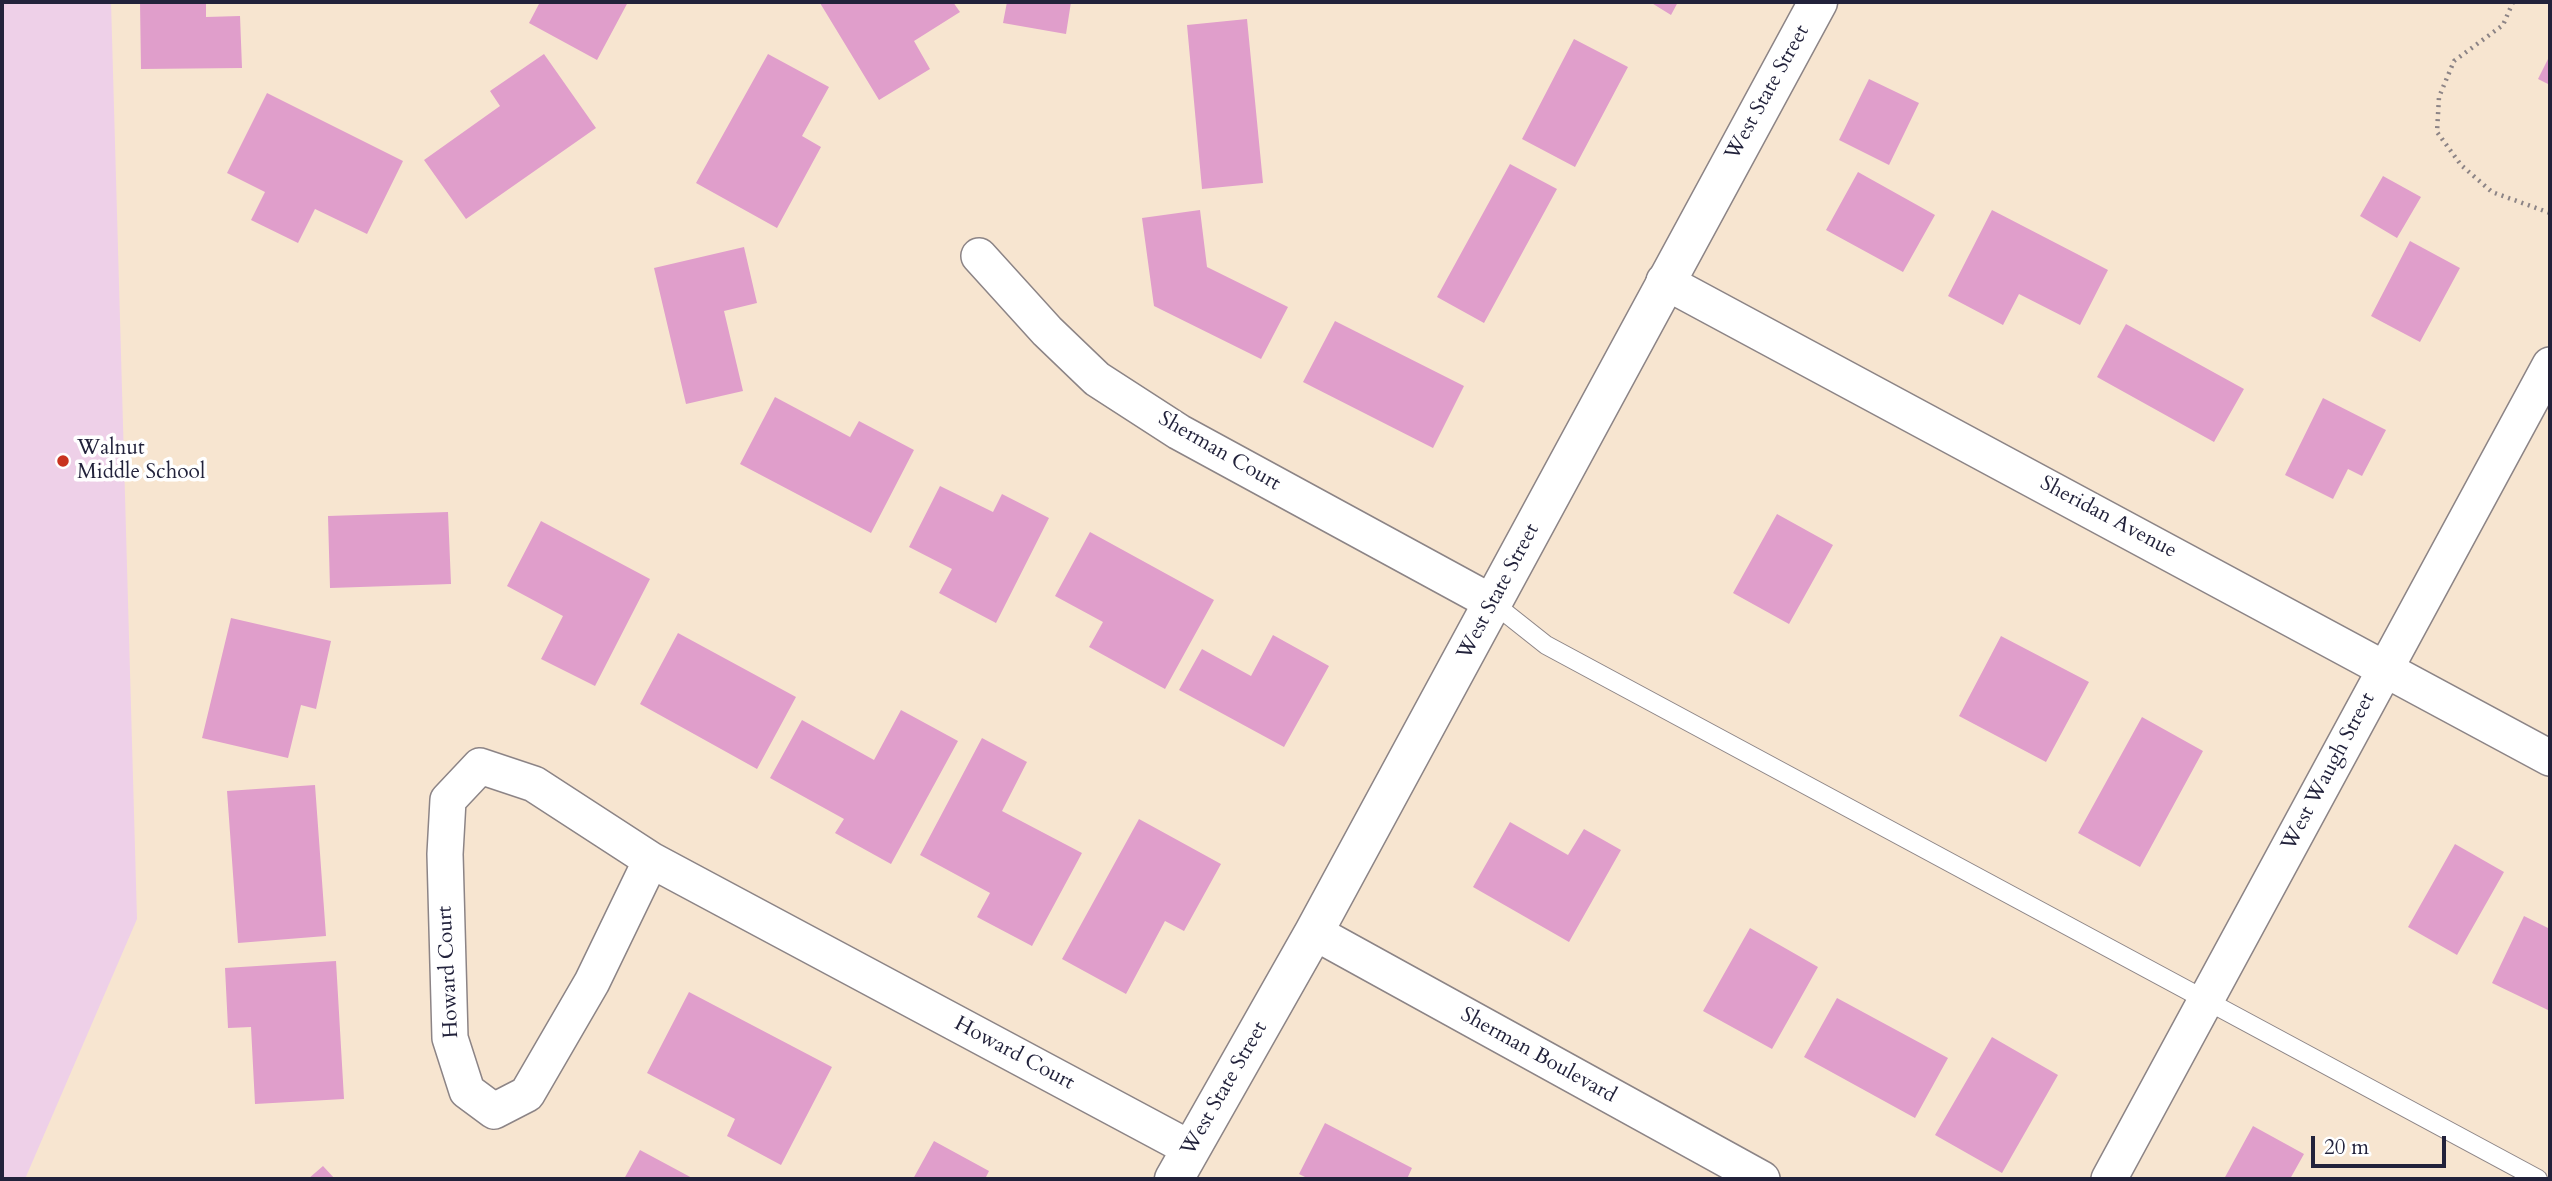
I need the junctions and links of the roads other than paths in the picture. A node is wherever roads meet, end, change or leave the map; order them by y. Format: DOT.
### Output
graph roads {
  1 [pos="1818,2"];
  2 [pos="979,256"];
  3 [pos="1664,281"];
  4 [pos="2550,366"];
  5 [pos="1493,604"];
  6 [pos="2386,667"];
  7 [pos="2550,758"];
  8 [pos="650,860"];
  9 [pos="1314,932"];
  10 [pos="2205,1001"];
  11 [pos="1183,1164"];
  12 [pos="1762,1179"];
  13 [pos="2109,1179"];
  14 [pos="2538,1179"];
  1 -- 3 [label="street, West State Street"];
  2 -- 5 [label="street, Sherman Court"];
  3 -- 5 [label="street, West State Street"];
  3 -- 6 [label="street, Sheridan Avenue"];
  4 -- 6 [label="street, West Waugh Street"];
  5 -- 9 [label="street, West State Street"];
  5 -- 10 [label="lane"];
  6 -- 7 [label="street, Sheridan Avenue"];
  6 -- 10 [label="street, West Waugh Street"];
  8 -- 8 [label="street, Howard Court"];
  8 -- 11 [label="street, Howard Court"];
  9 -- 11 [label="street, West State Street"];
  9 -- 12 [label="street, Sherman Boulevard"];
  10 -- 13 [label="street, West Waugh Street"];
  10 -- 14 [label="lane"];
}
